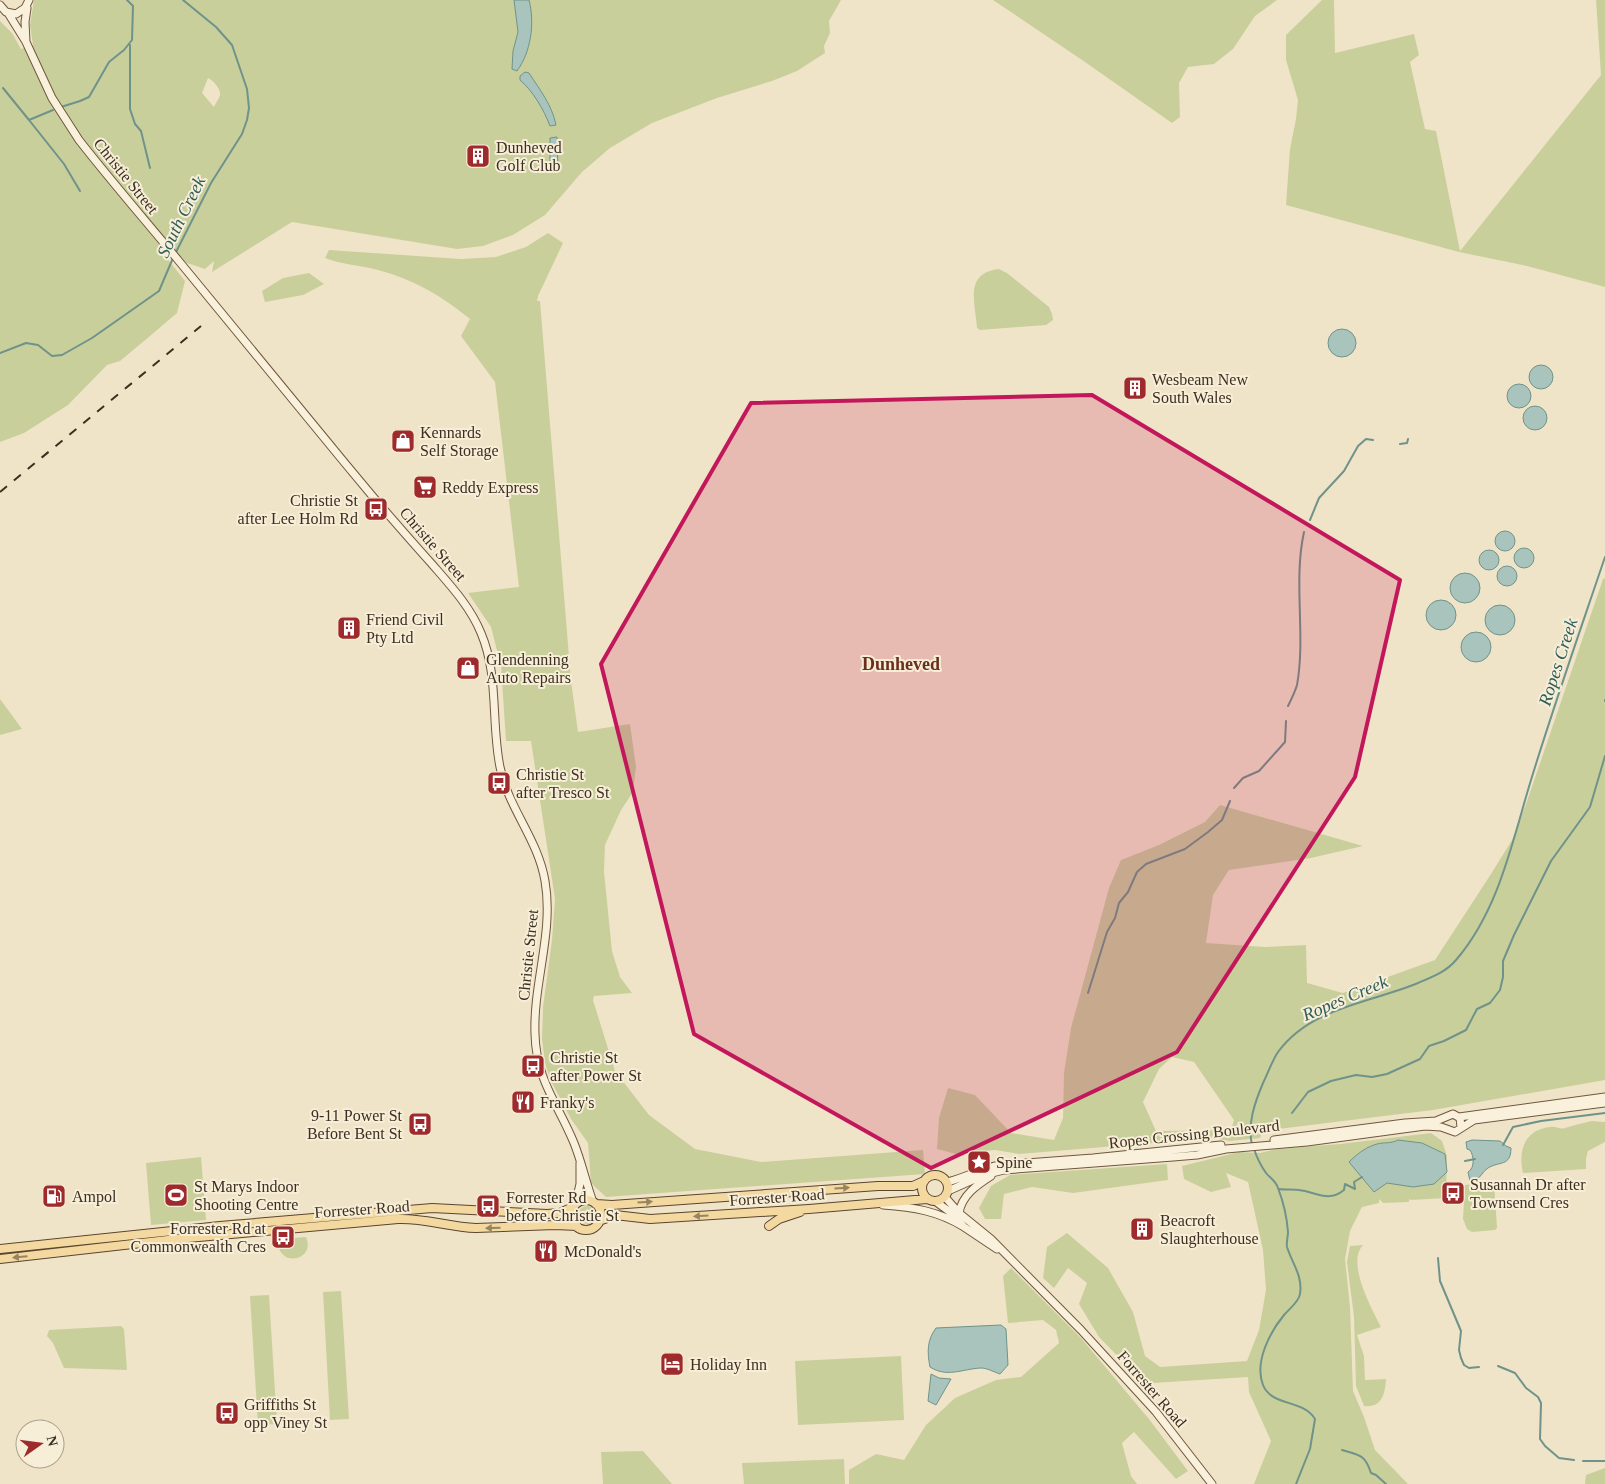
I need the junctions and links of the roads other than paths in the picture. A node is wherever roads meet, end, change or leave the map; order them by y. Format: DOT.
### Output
graph roads {
  1 [pos="28,1"];
  2 [pos="3,10"];
  3 [pos="26,42"];
  4 [pos="1605,1097"];
  5 [pos="1605,1102"];
  6 [pos="1458,1116"];
  7 [pos="1446,1118"];
  8 [pos="1461,1127"];
  9 [pos="1446,1128"];
  10 [pos="1277,1142"];
  11 [pos="1173,1154"];
  12 [pos="580,1160"];
  13 [pos="998,1171"];
  14 [pos="924,1181"];
  15 [pos="947,1182"];
  16 [pos="947,1194"];
  17 [pos="931,1200"];
  18 [pos="595,1203"];
  19 [pos="872,1204"];
  20 [pos="574,1206"];
  21 [pos="809,1209"];
  22 [pos="959,1213"];
  23 [pos="599,1221"];
  24 [pos="577,1226"];
  25 [pos="768,1226"];
  26 [pos="964,1227"];
  27 [pos="88,1240"];
  28 [pos="120,1246"];
  29 [pos="0,1249"];
  30 [pos="1004,1253"];
  31 [pos="41,1255"];
  32 [pos="0,1259"];
  33 [pos="1212,1484"];
  1 -- 2 [label="main road"];
  1 -- 3 [label="main road, Christie Street"];
  2 -- 3 [label="main road, Christie Street"];
  3 -- 12 [label="main road, Christie Street"];
  4 -- 6 [label="main road"];
  5 -- 8 [label="main road"];
  6 -- 7 [label="main road"];
  6 -- 8 [label="main road"];
  7 -- 9 [label="main road"];
  7 -- 10 [label="main road, Ropes Crossing Boulevard"];
  8 -- 9 [label="main road"];
  9 -- 10 [label="main road, Ropes Crossing Boulevard"];
  10 -- 11 [label="main road, Ropes Crossing Boulevard"];
  11 -- 13 [label="main road, Ropes Crossing Boulevard"];
  11 -- 15 [label="main road, Ropes Crossing Boulevard"];
  12 -- 18 [label="main road, Christie Street"];
  12 -- 20 [label="main road, Christie Street"];
  13 -- 16 [label="main road, Ropes Crossing Boulevard"];
  13 -- 22 [label="main road, Ropes Crossing Boulevard"];
  14 -- 15 [label="main road"];
  14 -- 17 [label="main road"];
  18 -- 14 [label="main road, Forrester Road, one-way"];
  15 -- 16 [label="main road"];
  16 -- 17 [label="main road"];
  16 -- 22 [label="main road, Forrester Road"];
  17 -- 19 [label="main road, Forrester Road"];
  17 -- 26 [label="main road, Forrester Road"];
  18 -- 20 [label="main road"];
  18 -- 23 [label="main road"];
  19 -- 21 [label="main road, Forrester Road"];
  19 -- 26 [label="main road"];
  20 -- 24 [label="main road"];
  20 -- 27 [label="main road, Forrester Road"];
  21 -- 23 [label="main road, Forrester Road, one-way"];
  21 -- 25 [label="main road"];
  22 -- 30 [label="main road, Forrester Road"];
  23 -- 24 [label="main road"];
  24 -- 28 [label="main road, Forrester Road, one-way"];
  26 -- 30 [label="main road, Forrester Road"];
  27 -- 28 [label="main road"];
  27 -- 29 [label="main road, Forrester Road"];
  27 -- 31 [label="main road"];
  28 -- 31 [label="main road, Forrester Road"];
  30 -- 33 [label="main road, Forrester Road"];
  31 -- 32 [label="main road, Forrester Road, one-way"];
}
